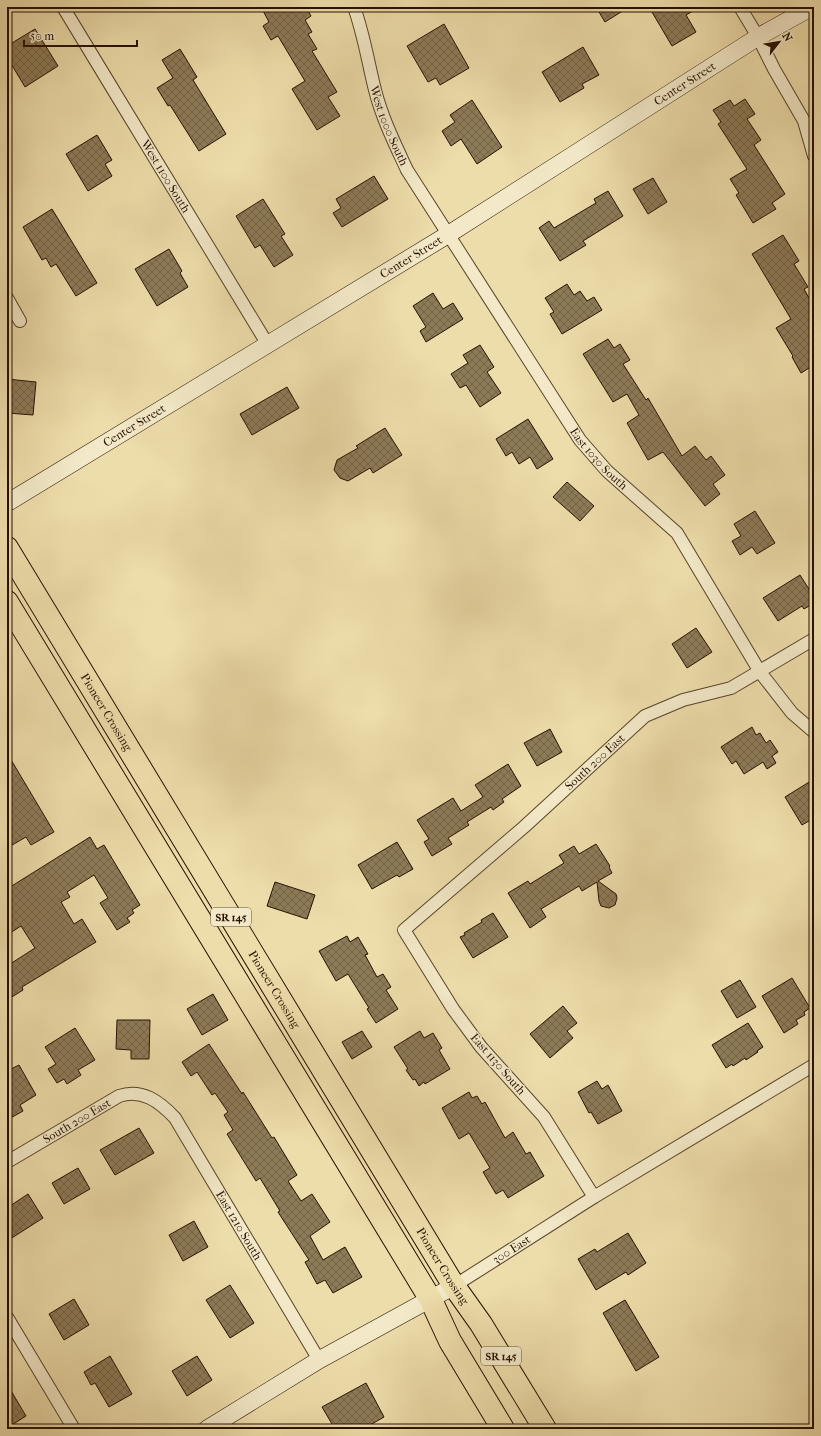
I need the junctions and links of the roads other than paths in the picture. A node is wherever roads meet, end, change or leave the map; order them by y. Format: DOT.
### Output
graph roads {
  1 [pos="63,7"];
  2 [pos="354,7"];
  3 [pos="740,7"];
  4 [pos="812,7"];
  5 [pos="758,37"];
  6 [pos="814,156"];
  7 [pos="448,234"];
  8 [pos="7,298"];
  9 [pos="20,321"];
  10 [pos="268,345"];
  11 [pos="7,503"];
  12 [pos="7,548"];
  13 [pos="7,602"];
  14 [pos="814,639"];
  15 [pos="760,672"];
  16 [pos="814,732"];
  17 [pos="404,930"];
  18 [pos="814,1065"];
  19 [pos="150,1098"];
  20 [pos="7,1162"];
  21 [pos="594,1197"];
  22 [pos="454,1286"];
  23 [pos="430,1300"];
  24 [pos="7,1317"];
  25 [pos="319,1360"];
  26 [pos="74,1429"];
  27 [pos="207,1429"];
  28 [pos="503,1429"];
  29 [pos="545,1429"];
  1 -- 10 [label="street, West 1100 South"];
  2 -- 7 [label="street, West 1000 South"];
  3 -- 5 [label="street"];
  4 -- 5 [label="street, Center Street"];
  5 -- 6 [label="street"];
  5 -- 7 [label="street, Center Street"];
  7 -- 10 [label="street, Center Street"];
  7 -- 15 [label="street, East 1030 South"];
  8 -- 9 [label="street"];
  10 -- 11 [label="street, Center Street"];
  12 -- 22 [label="highway, Pioneer Crossing / SR 145"];
  13 -- 23 [label="highway, SR 145"];
  14 -- 15 [label="street, South 200 East"];
  15 -- 16 [label="street, East 1030 South"];
  15 -- 17 [label="street, South 200 East"];
  17 -- 21 [label="street, East 1130 South"];
  18 -- 21 [label="street, 300 East"];
  19 -- 20 [label="street, South 200 East"];
  19 -- 25 [label="street, East 1210 South"];
  21 -- 22 [label="street, 300 East"];
  22 -- 23 [label="street, 300 East"];
  22 -- 29 [label="highway, Pioneer Crossing / SR 145"];
  23 -- 25 [label="street, 300 East"];
  23 -- 28 [label="highway, SR 145"];
  24 -- 26 [label="street"];
  25 -- 27 [label="street, 300 East"];
}
